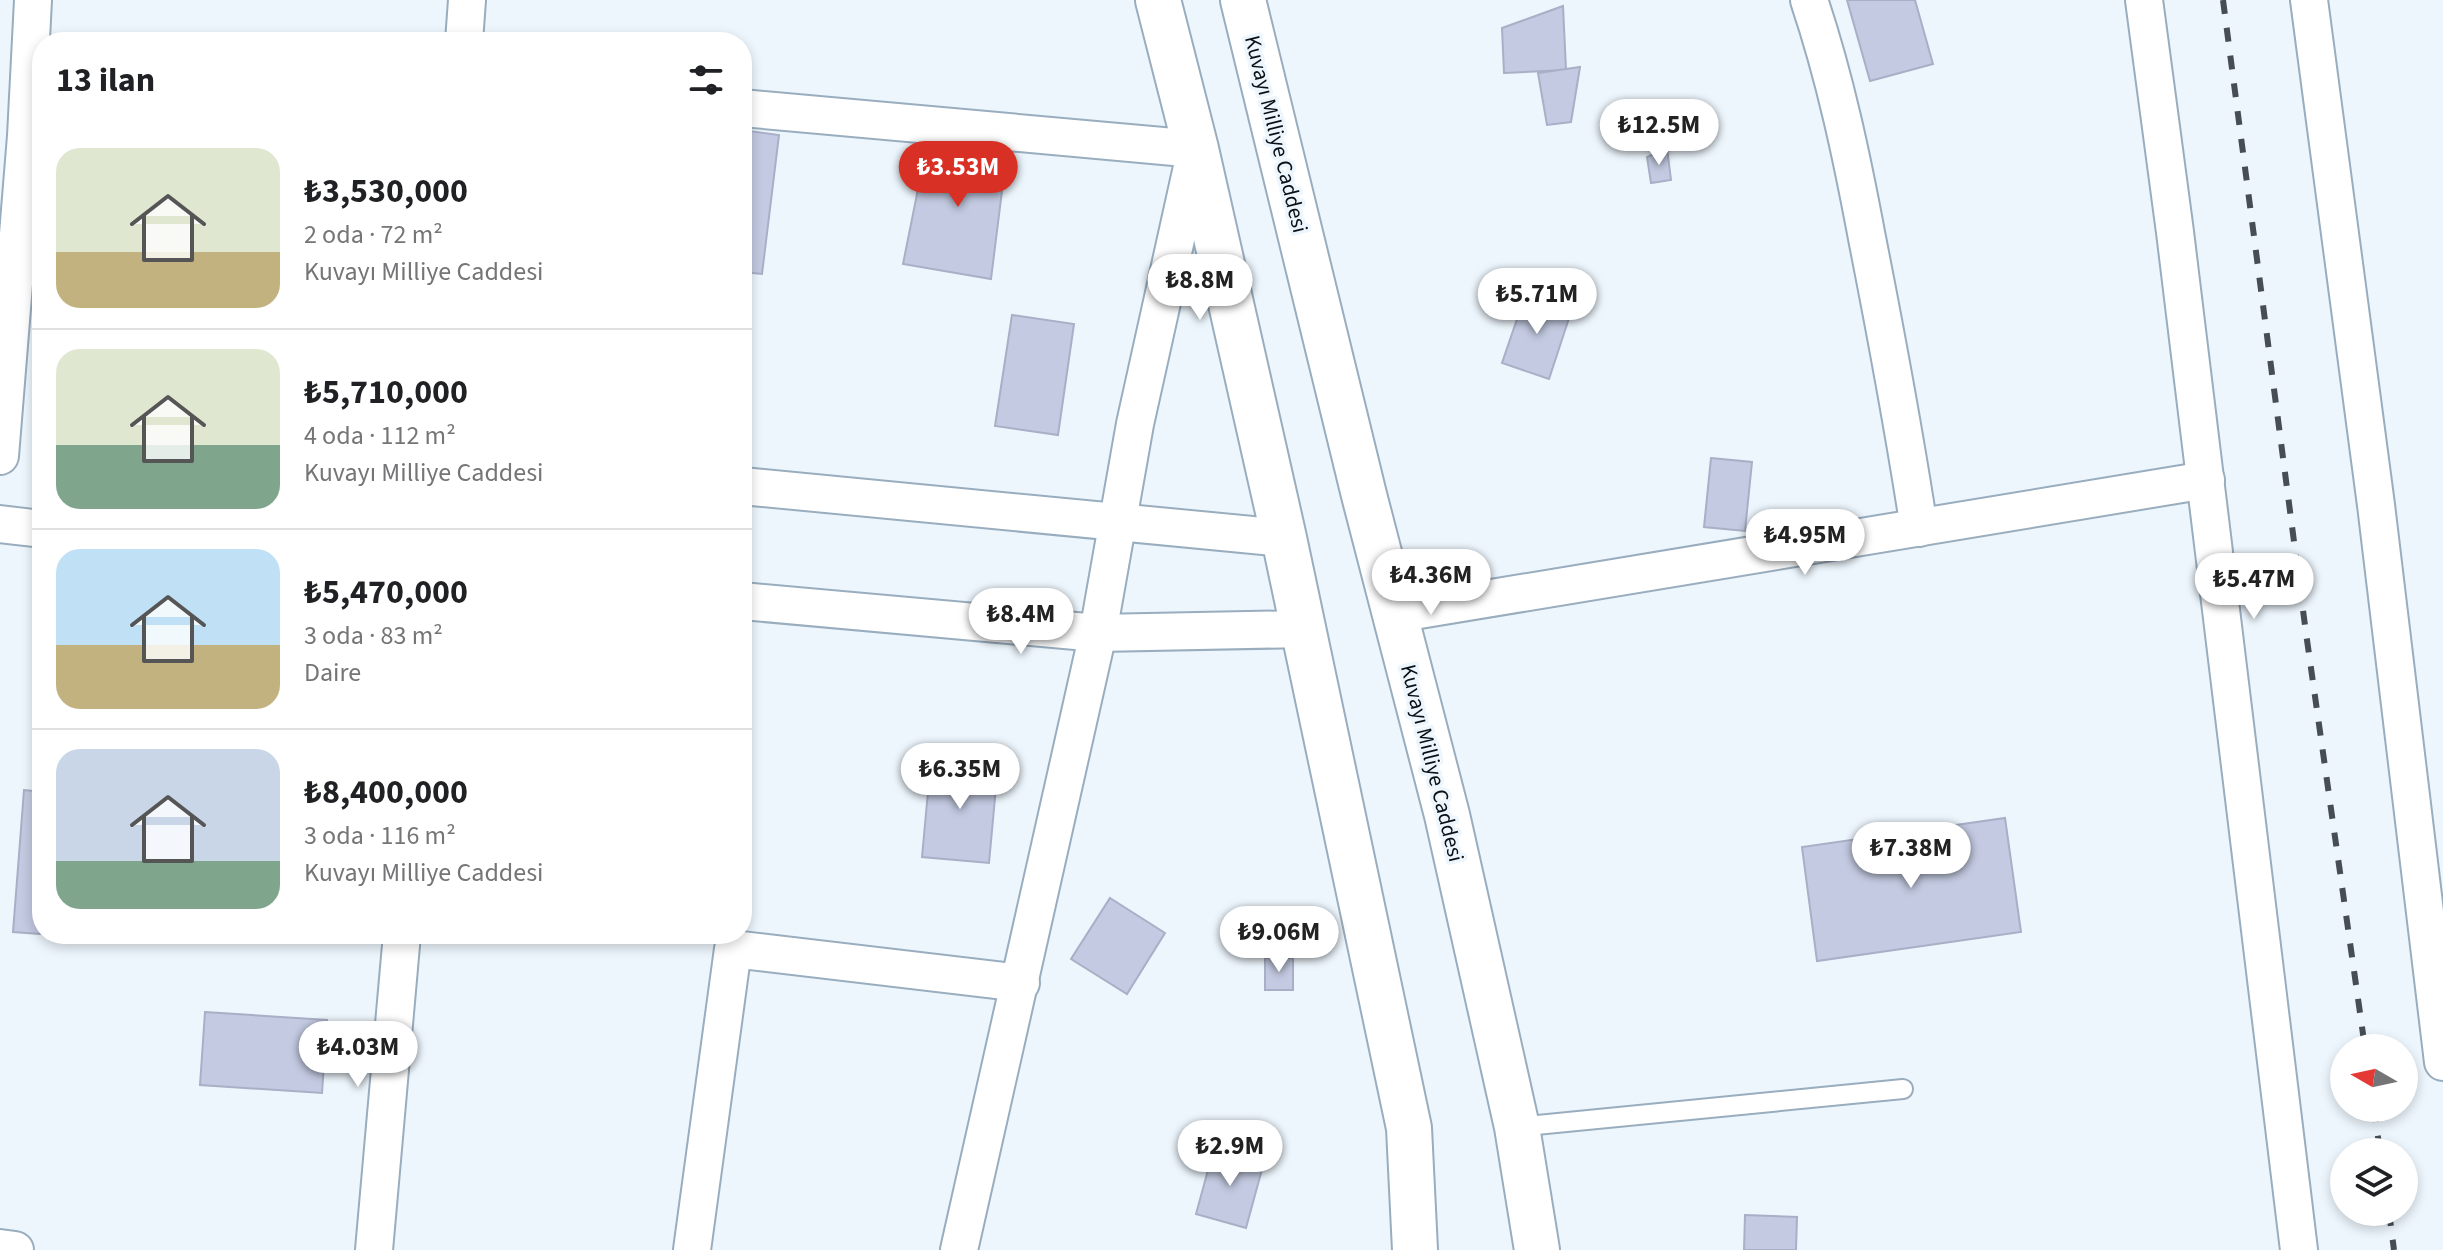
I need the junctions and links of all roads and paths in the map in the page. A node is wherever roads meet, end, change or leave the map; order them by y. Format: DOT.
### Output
graph roads {
  1 [pos="33,0"];
  2 [pos="467,0"];
  3 [pos="1158,0"];
  4 [pos="1243,0"];
  5 [pos="1809,0"];
  6 [pos="2144,0"];
  7 [pos="2309,0"];
  8 [pos="465,32"];
  9 [pos="752,109"];
  10 [pos="1196,149"];
  11 [pos="19,273"];
  12 [pos="0,456"];
  13 [pos="2206,480"];
  14 [pos="752,487"];
  15 [pos="1118,521"];
  16 [pos="0,524"];
  17 [pos="32,528"];
  18 [pos="1919,528"];
  19 [pos="1284,538"];
  20 [pos="752,602"];
  21 [pos="1395,614"];
  22 [pos="1304,629"];
  23 [pos="1098,633"];
  24 [pos="401,944"];
  25 [pos="1021,983"];
  26 [pos="2443,1062"];
  27 [pos="1903,1089"];
  28 [pos="1517,1127"];
  29 [pos="0,1248"];
  30 [pos="15,1250"];
  31 [pos="374,1250"];
  32 [pos="692,1250"];
  33 [pos="959,1250"];
  34 [pos="1415,1250"];
  35 [pos="1537,1250"];
  36 [pos="2299,1250"];
  1 -- 11 [label="street"];
  2 -- 8 [label="street"];
  3 -- 10 [label="main road"];
  4 -- 21 [label="main road, Kuvayı Milliye Caddesi"];
  5 -- 18 [label="street"];
  6 -- 13 [label="street"];
  7 -- 26 [label="street"];
  9 -- 10 [label="street"];
  10 -- 15 [label="street"];
  10 -- 19 [label="main road"];
  11 -- 12 [label="street"];
  13 -- 18 [label="street"];
  13 -- 36 [label="street"];
  14 -- 15 [label="street"];
  15 -- 19 [label="street"];
  15 -- 23 [label="street"];
  16 -- 17 [label="street"];
  18 -- 21 [label="street"];
  19 -- 22 [label="main road"];
  20 -- 23 [label="street"];
  21 -- 28 [label="main road, Kuvayı Milliye Caddesi"];
  22 -- 23 [label="street"];
  22 -- 34 [label="main road"];
  23 -- 25 [label="street"];
  24 -- 31 [label="street"];
  25 -- 32 [label="street"];
  25 -- 33 [label="street"];
  27 -- 28 [label="lane"];
  28 -- 35 [label="main road, Kuvayı Milliye Caddesi"];
  29 -- 30 [label="street"];
}
